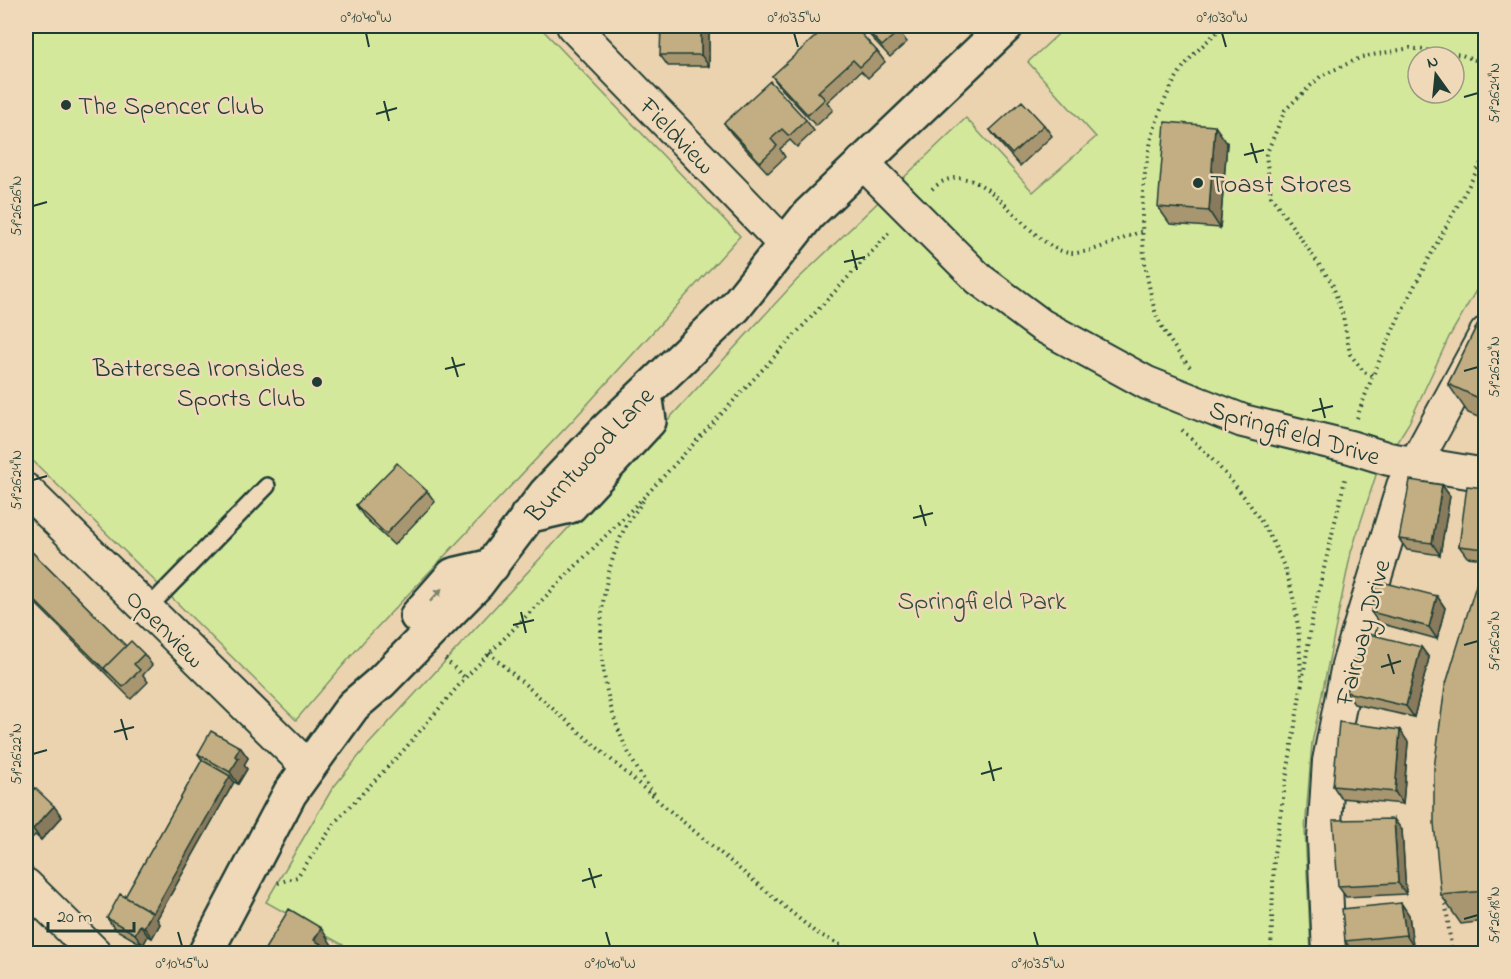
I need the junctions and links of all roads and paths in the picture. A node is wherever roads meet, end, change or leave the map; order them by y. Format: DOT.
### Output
graph roads {
  1 [pos="573,26"];
  2 [pos="1006,26"];
  3 [pos="1223,26"];
  4 [pos="1485,64"];
  5 [pos="1485,153"];
  6 [pos="862,162"];
  7 [pos="924,196"];
  8 [pos="887,221"];
  9 [pos="1142,231"];
  10 [pos="784,244"];
  11 [pos="1485,333"];
  12 [pos="1195,372"];
  13 [pos="1372,375"];
  14 [pos="1179,428"];
  15 [pos="1347,432"];
  16 [pos="1415,464"];
  17 [pos="1485,475"];
  18 [pos="267,486"];
  19 [pos="26,490"];
  20 [pos="648,493"];
  21 [pos="492,566"];
  22 [pos="147,609"];
  23 [pos="489,653"];
  24 [pos="411,661"];
  25 [pos="465,678"];
  26 [pos="1301,690"];
  27 [pos="307,766"];
  28 [pos="663,805"];
  29 [pos="26,885"];
  30 [pos="1443,886"];
  31 [pos="267,887"];
  32 [pos="96,954"];
  33 [pos="205,954"];
  34 [pos="858,954"];
  35 [pos="1272,954"];
  36 [pos="1329,954"];
  37 [pos="1452,954"];
  1 -- 10 [label="street, Fieldview"];
  2 -- 6 [label="main road, Burntwood Lane"];
  3 -- 9 [label="path"];
  4 -- 13 [label="path"];
  5 -- 13 [label="path"];
  6 -- 10 [label="main road, Burntwood Lane"];
  6 -- 15 [label="street, Springfield Drive"];
  7 -- 9 [label="path"];
  8 -- 20 [label="path"];
  9 -- 12 [label="path"];
  10 -- 21 [label="main road, Burntwood Lane"];
  11 -- 16 [label="street, Fairway Drive"];
  13 -- 15 [label="path"];
  14 -- 26 [label="path"];
  15 -- 16 [label="street, Springfield Drive"];
  15 -- 26 [label="path"];
  16 -- 17 [label="street, Springfield Drive"];
  16 -- 36 [label="street, Fairway Drive"];
  18 -- 22 [label="lane"];
  19 -- 22 [label="street, Openview"];
  20 -- 23 [label="path"];
  20 -- 28 [label="path"];
  21 -- 24 [label="main road, Burntwood Lane"];
  24 -- 21 [label="main road, one-way"];
  22 -- 27 [label="street, Openview"];
  23 -- 25 [label="path"];
  23 -- 28 [label="path"];
  24 -- 25 [label="path"];
  24 -- 27 [label="main road, Burntwood Lane"];
  25 -- 31 [label="path"];
  26 -- 35 [label="path"];
  27 -- 33 [label="main road, Burntwood Lane"];
  28 -- 34 [label="path"];
  29 -- 32 [label="street"];
  30 -- 37 [label="path"];
}
